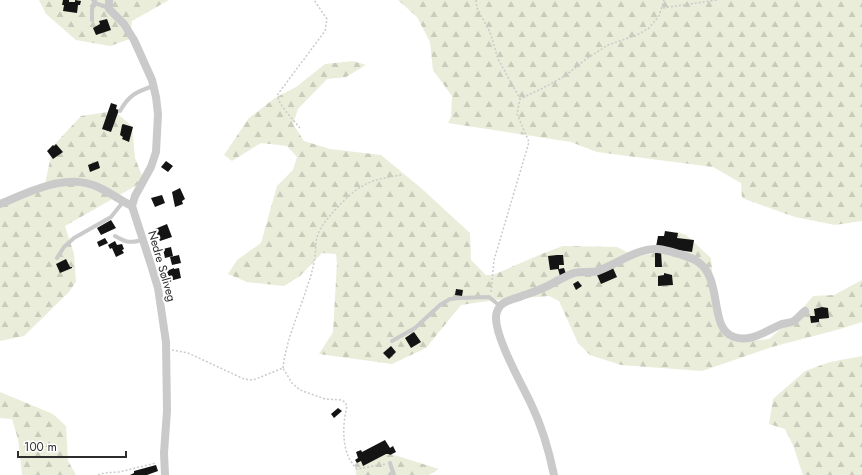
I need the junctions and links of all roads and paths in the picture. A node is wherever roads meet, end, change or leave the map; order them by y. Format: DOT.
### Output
graph roads {
  1 [pos="314,0"];
  2 [pos="476,0"];
  3 [pos="664,0"];
  4 [pos="717,0"];
  5 [pos="94,1"];
  6 [pos="109,4"];
  7 [pos="662,8"];
  8 [pos="92,20"];
  9 [pos="153,86"];
  10 [pos="520,99"];
  11 [pos="120,111"];
  12 [pos="300,128"];
  13 [pos="401,174"];
  14 [pos="123,202"];
  15 [pos="0,204"];
  16 [pos="132,206"];
  17 [pos="115,236"];
  18 [pos="143,240"];
  19 [pos="57,258"];
  20 [pos="490,298"];
  21 [pos="500,306"];
  22 [pos="805,311"];
  23 [pos="392,341"];
  24 [pos="166,349"];
  25 [pos="283,368"];
  26 [pos="164,462"];
  27 [pos="390,463"];
  28 [pos="163,474"];
  29 [pos="98,475"];
  30 [pos="394,475"];
  31 [pos="554,475"];
  1 -- 12 [label="path"];
  2 -- 10 [label="path"];
  3 -- 7 [label="path"];
  4 -- 7 [label="path"];
  5 -- 6 [label="lane"];
  5 -- 8 [label="lane"];
  6 -- 9 [label="street"];
  7 -- 10 [label="path"];
  9 -- 11 [label="lane"];
  9 -- 16 [label="street"];
  10 -- 20 [label="path"];
  13 -- 25 [label="path"];
  14 -- 15 [label="street"];
  14 -- 16 [label="street"];
  14 -- 19 [label="lane"];
  16 -- 18 [label="street, Nedre Søliveg"];
  17 -- 18 [label="lane"];
  18 -- 24 [label="street, Nedre Søliveg"];
  20 -- 21 [label="lane"];
  20 -- 23 [label="lane"];
  21 -- 22 [label="street"];
  21 -- 31 [label="street"];
  24 -- 25 [label="path"];
  24 -- 26 [label="street, Nedre Søliveg"];
  25 -- 27 [label="path"];
  26 -- 28 [label="street, Nedre Søliveg"];
  26 -- 29 [label="path"];
  27 -- 30 [label="lane"];
}
